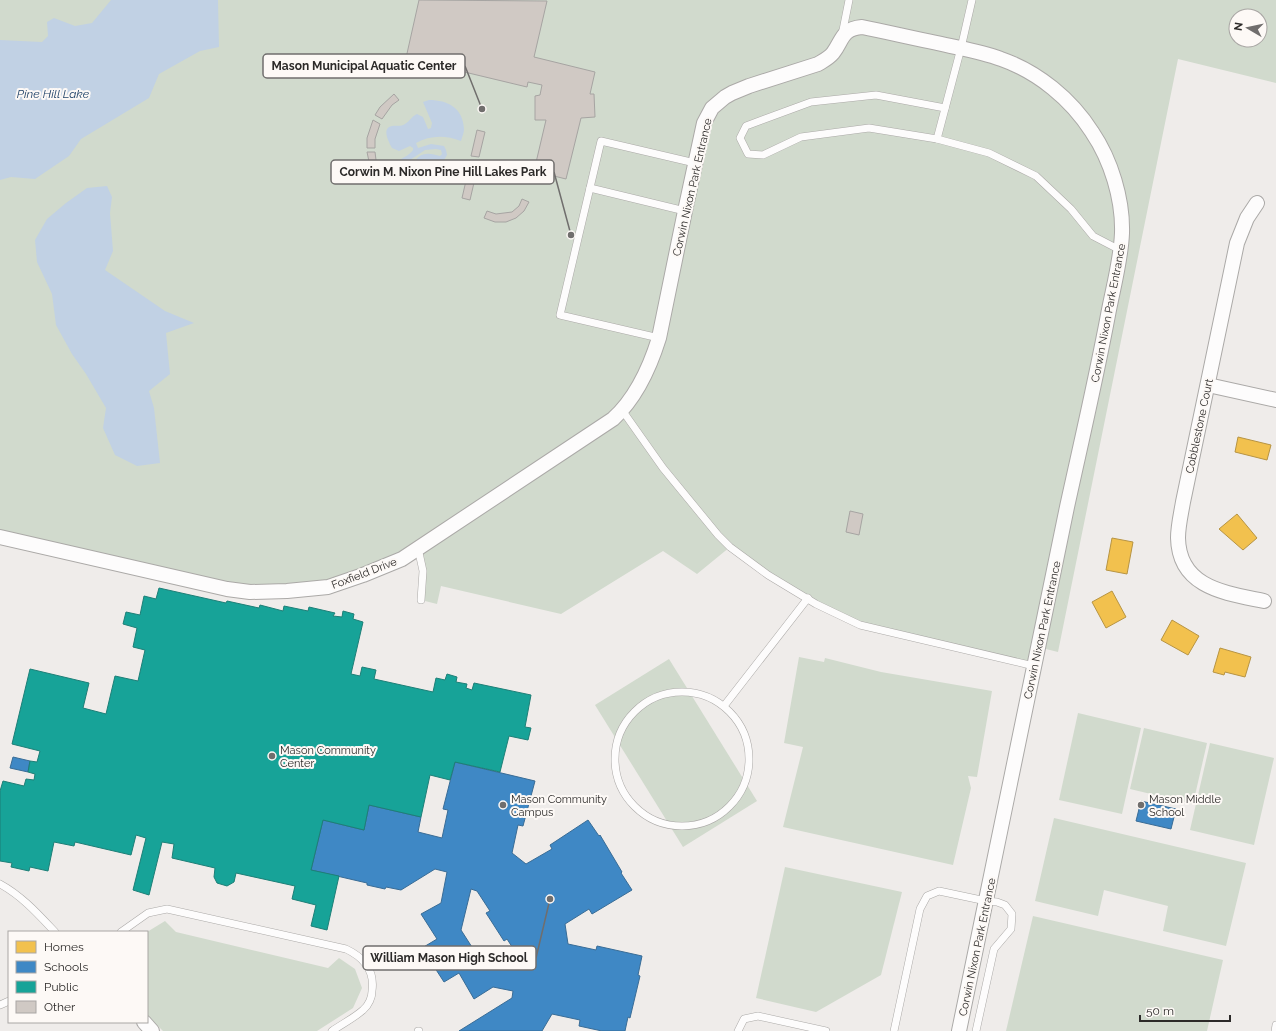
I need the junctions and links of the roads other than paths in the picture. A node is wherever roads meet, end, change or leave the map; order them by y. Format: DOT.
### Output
graph roads {
  1 [pos="849,0"];
  2 [pos="972,0"];
  3 [pos="842,37"];
  4 [pos="961,48"];
  5 [pos="945,108"];
  6 [pos="938,139"];
  7 [pos="695,163"];
  8 [pos="590,188"];
  9 [pos="1257,203"];
  10 [pos="685,211"];
  11 [pos="1120,250"];
  12 [pos="659,338"];
  13 [pos="654,352"];
  14 [pos="1208,385"];
  15 [pos="1276,400"];
  16 [pos="622,410"];
  17 [pos="0,537"];
  18 [pos="418,548"];
  19 [pos="808,598"];
  20 [pos="422,600"];
  21 [pos="1264,601"];
  22 [pos="1034,666"];
  23 [pos="724,706"];
  24 [pos="0,884"];
  25 [pos="986,901"];
  26 [pos="54,931"];
  27 [pos="122,931"];
  28 [pos="145,1023"];
  29 [pos="1276,1025"];
  30 [pos="152,1031"];
  31 [pos="332,1031"];
  32 [pos="738,1031"];
  33 [pos="826,1031"];
  34 [pos="894,1031"];
  35 [pos="959,1031"];
  36 [pos="976,1031"];
  37 [pos="1275,1031"];
  1 -- 3 [label="lane"];
  2 -- 4 [label="lane"];
  3 -- 4 [label="street, Corwin Nixon Park Entrance"];
  3 -- 7 [label="street, Corwin Nixon Park Entrance"];
  4 -- 5 [label="lane"];
  4 -- 11 [label="street, Corwin Nixon Park Entrance"];
  5 -- 6 [label="lane"];
  5 -- 6 [label="lane"];
  6 -- 11 [label="lane"];
  7 -- 8 [label="lane"];
  7 -- 10 [label="street, Corwin Nixon Park Entrance"];
  8 -- 10 [label="lane"];
  8 -- 12 [label="lane"];
  9 -- 14 [label="street, Cobblestone Court"];
  10 -- 12 [label="street, Corwin Nixon Park Entrance"];
  11 -- 22 [label="street, Corwin Nixon Park Entrance"];
  12 -- 13 [label="street, Corwin Nixon Park Entrance"];
  13 -- 16 [label="street, Foxfield Drive"];
  14 -- 15 [label="street"];
  14 -- 21 [label="street, Cobblestone Court"];
  16 -- 18 [label="street, Foxfield Drive"];
  16 -- 19 [label="lane"];
  17 -- 18 [label="street, Foxfield Drive"];
  18 -- 20 [label="lane"];
  19 -- 22 [label="lane"];
  19 -- 23 [label="lane"];
  22 -- 25 [label="street, Corwin Nixon Park Entrance"];
  23 -- 23 [label="lane"];
  24 -- 26 [label="lane"];
  25 -- 34 [label="lane"];
  25 -- 35 [label="street, Corwin Nixon Park Entrance"];
  25 -- 36 [label="lane"];
  27 -- 31 [label="lane"];
  28 -- 30 [label="street"];
  29 -- 37 [label="lane"];
  32 -- 33 [label="lane"];
}
